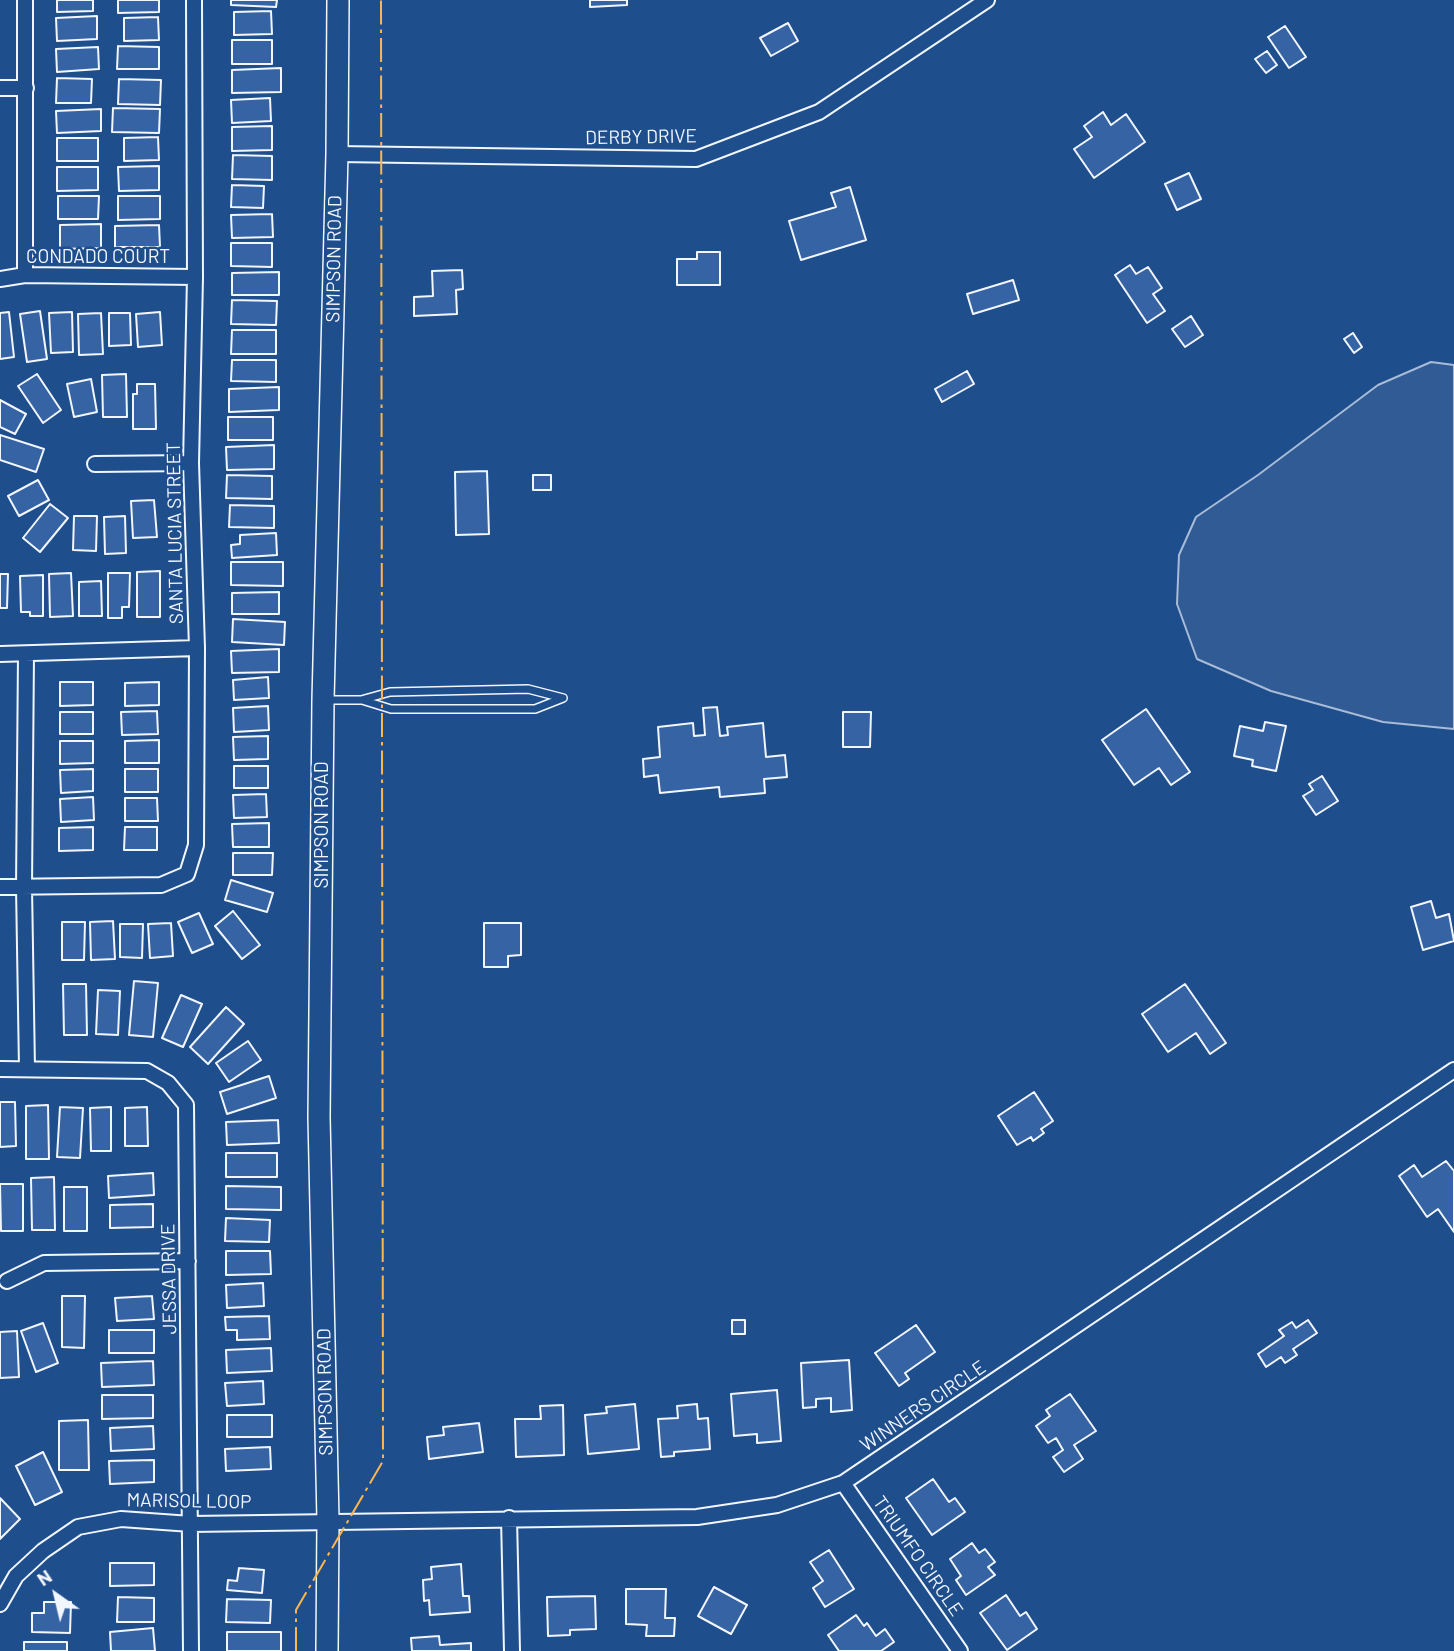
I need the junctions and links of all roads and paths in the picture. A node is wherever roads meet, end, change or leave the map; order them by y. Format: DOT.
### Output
graph roads {
  1 [pos="25,0"];
  2 [pos="194,0"];
  3 [pos="338,0"];
  4 [pos="987,0"];
  5 [pos="0,88"];
  6 [pos="26,88"];
  7 [pos="337,154"];
  8 [pos="25,275"];
  9 [pos="195,277"];
  10 [pos="0,279"];
  11 [pos="191,463"];
  12 [pos="95,464"];
  13 [pos="197,648"];
  14 [pos="0,654"];
  15 [pos="26,654"];
  16 [pos="361,699"];
  17 [pos="323,700"];
  18 [pos="0,887"];
  19 [pos="24,887"];
  20 [pos="0,1069"];
  21 [pos="26,1069"];
  22 [pos="1454,1070"];
  23 [pos="188,1261"];
  24 [pos="7,1281"];
  25 [pos="843,1483"];
  26 [pos="509,1518"];
  27 [pos="328,1520"];
  28 [pos="191,1524"];
  29 [pos="0,1604"];
  30 [pos="191,1651"];
  31 [pos="327,1651"];
  32 [pos="512,1651"];
  33 [pos="960,1651"];
  1 -- 6 [label="street"];
  2 -- 9 [label="street, SANTA LUCIA STREET"];
  3 -- 7 [label="main road, SIMPSON ROAD"];
  4 -- 7 [label="street, DERBY DRIVE"];
  5 -- 6 [label="street"];
  6 -- 8 [label="street"];
  7 -- 17 [label="main road, SIMPSON ROAD"];
  8 -- 9 [label="street, CONDADO COURT"];
  8 -- 10 [label="street, CONDADO COURT"];
  9 -- 11 [label="street, SANTA LUCIA STREET"];
  11 -- 12 [label="street"];
  11 -- 13 [label="street, SANTA LUCIA STREET"];
  13 -- 15 [label="street"];
  13 -- 19 [label="street, SANTA LUCIA STREET"];
  14 -- 15 [label="street"];
  15 -- 19 [label="street"];
  16 -- 16 [label="lane"];
  16 -- 17 [label="lane"];
  17 -- 27 [label="main road, SIMPSON ROAD"];
  18 -- 19 [label="street, SANTA LUCIA STREET"];
  19 -- 21 [label="street"];
  20 -- 21 [label="street, JESSA DRIVE"];
  21 -- 23 [label="street, JESSA DRIVE"];
  22 -- 25 [label="street, WINNERS CIRCLE"];
  23 -- 24 [label="street"];
  23 -- 28 [label="street, JESSA DRIVE"];
  25 -- 26 [label="street, WINNERS CIRCLE"];
  25 -- 33 [label="street, TRIUMFO CIRCLE"];
  26 -- 27 [label="street, WINNERS CIRCLE"];
  26 -- 32 [label="street"];
  27 -- 28 [label="street, MARISOL LOOP"];
  27 -- 31 [label="main road, SIMPSON ROAD"];
  28 -- 29 [label="street, MARISOL LOOP"];
  28 -- 30 [label="street, JESSA DRIVE"];
}
